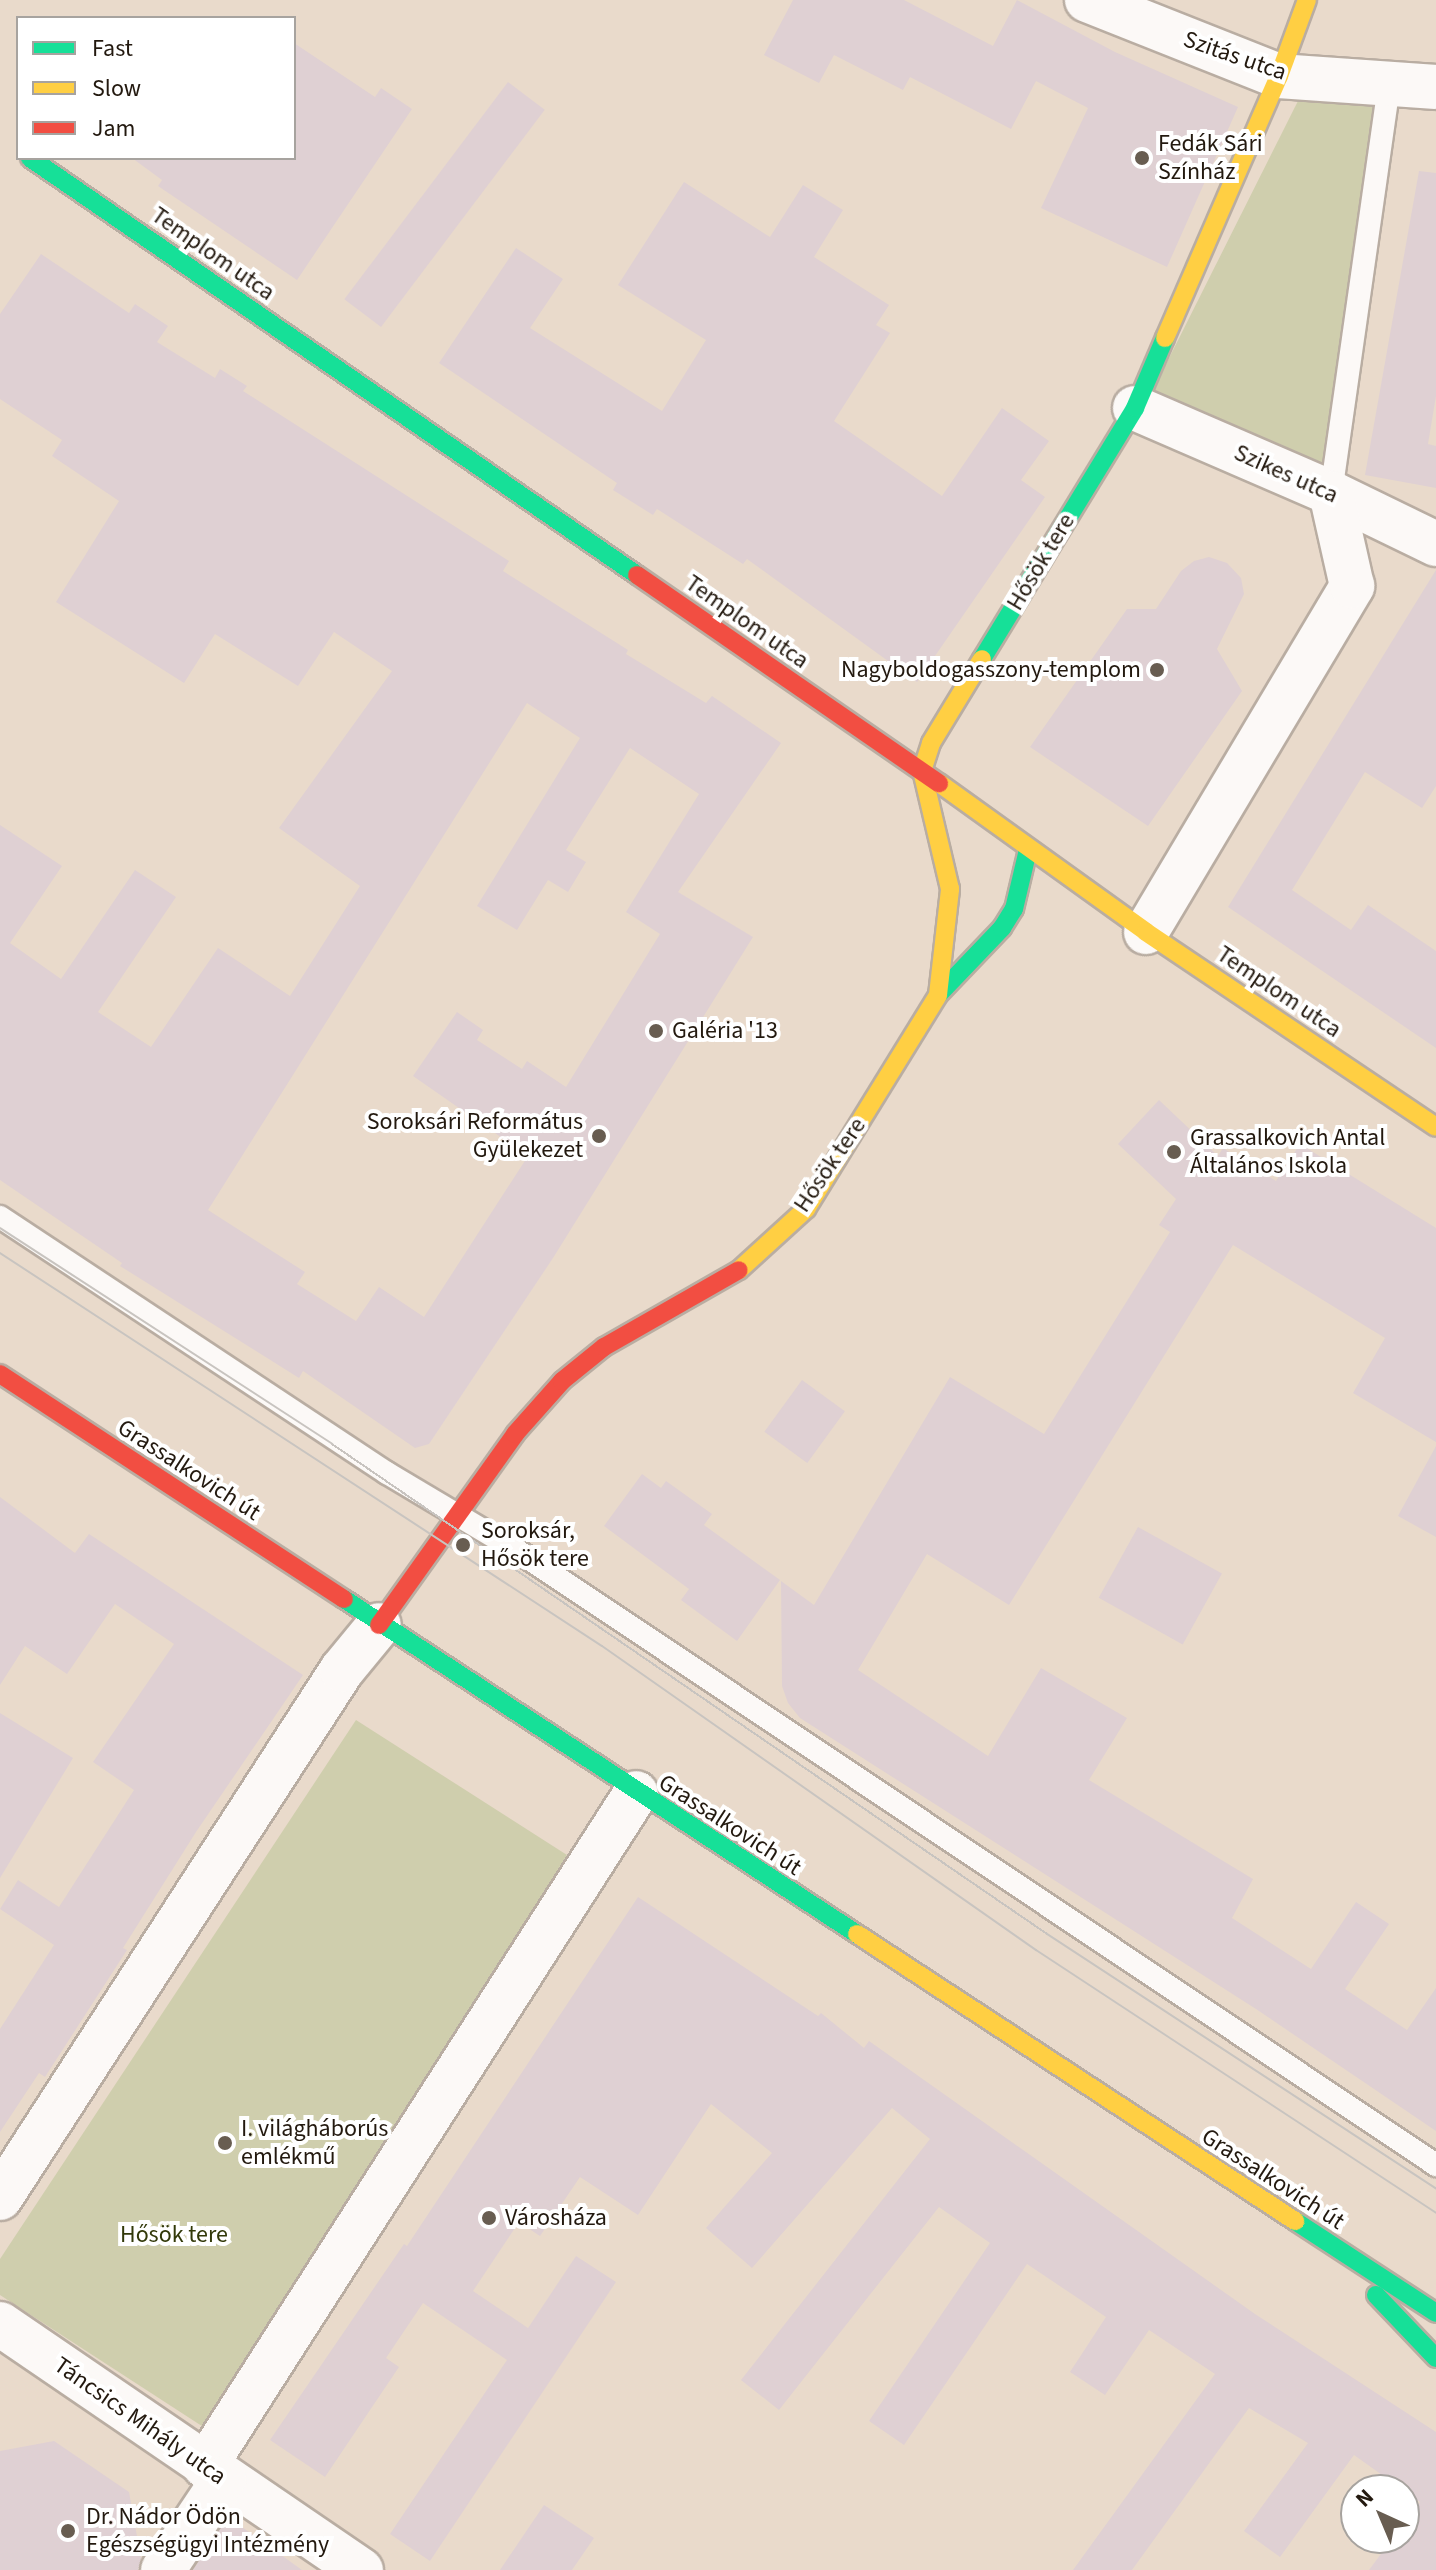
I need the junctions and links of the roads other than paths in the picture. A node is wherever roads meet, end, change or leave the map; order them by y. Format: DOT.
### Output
graph roads {
  1 [pos="1087,0"];
  2 [pos="1307,0"];
  3 [pos="1279,76"];
  4 [pos="1389,84"];
  5 [pos="1436,87"];
  6 [pos="33,160"];
  7 [pos="1135,408"];
  8 [pos="1331,493"];
  9 [pos="1436,544"];
  10 [pos="922,771"];
  11 [pos="1028,850"];
  12 [pos="1146,932"];
  13 [pos="938,995"];
  14 [pos="1436,1127"];
  15 [pos="0,1217"];
  16 [pos="0,1374"];
  17 [pos="456,1514"];
  18 [pos="379,1625"];
  19 [pos="636,1793"];
  20 [pos="1436,2165"];
  21 [pos="0,2198"];
  22 [pos="1301,2225"];
  23 [pos="1409,2271"];
  24 [pos="1436,2313"];
  25 [pos="0,2324"];
  26 [pos="1436,2358"];
  27 [pos="215,2472"];
  28 [pos="163,2570"];
  29 [pos="361,2570"];
  1 -- 3 [label="street, Szitás utca"];
  2 -- 3 [label="street, Hősök tere"];
  3 -- 4 [label="street, Szitás utca"];
  3 -- 7 [label="street, Hősök tere"];
  4 -- 5 [label="street, Szitás utca"];
  4 -- 8 [label="lane"];
  6 -- 10 [label="street, Templom utca"];
  7 -- 8 [label="street, Szikes utca"];
  7 -- 10 [label="street, Hősök tere"];
  8 -- 9 [label="street, Szikes utca"];
  8 -- 12 [label="street"];
  10 -- 11 [label="street, Templom utca"];
  10 -- 13 [label="street, Hősök tere"];
  11 -- 12 [label="street, Templom utca"];
  11 -- 13 [label="street"];
  12 -- 14 [label="street, Templom utca"];
  13 -- 17 [label="street, Hősök tere"];
  15 -- 17 [label="lane"];
  16 -- 18 [label="street, Grassalkovich út"];
  17 -- 18 [label="street, Hősök tere"];
  17 -- 20 [label="lane"];
  18 -- 19 [label="street, Grassalkovich út"];
  18 -- 21 [label="street, Hősök tere"];
  19 -- 22 [label="street, Grassalkovich út"];
  19 -- 27 [label="street"];
  22 -- 23 [label="street"];
  22 -- 24 [label="street, Grassalkovich út"];
  22 -- 26 [label="street"];
  25 -- 27 [label="street, Táncsics Mihály utca"];
  27 -- 28 [label="street"];
  27 -- 29 [label="street, Táncsics Mihály utca"];
}
